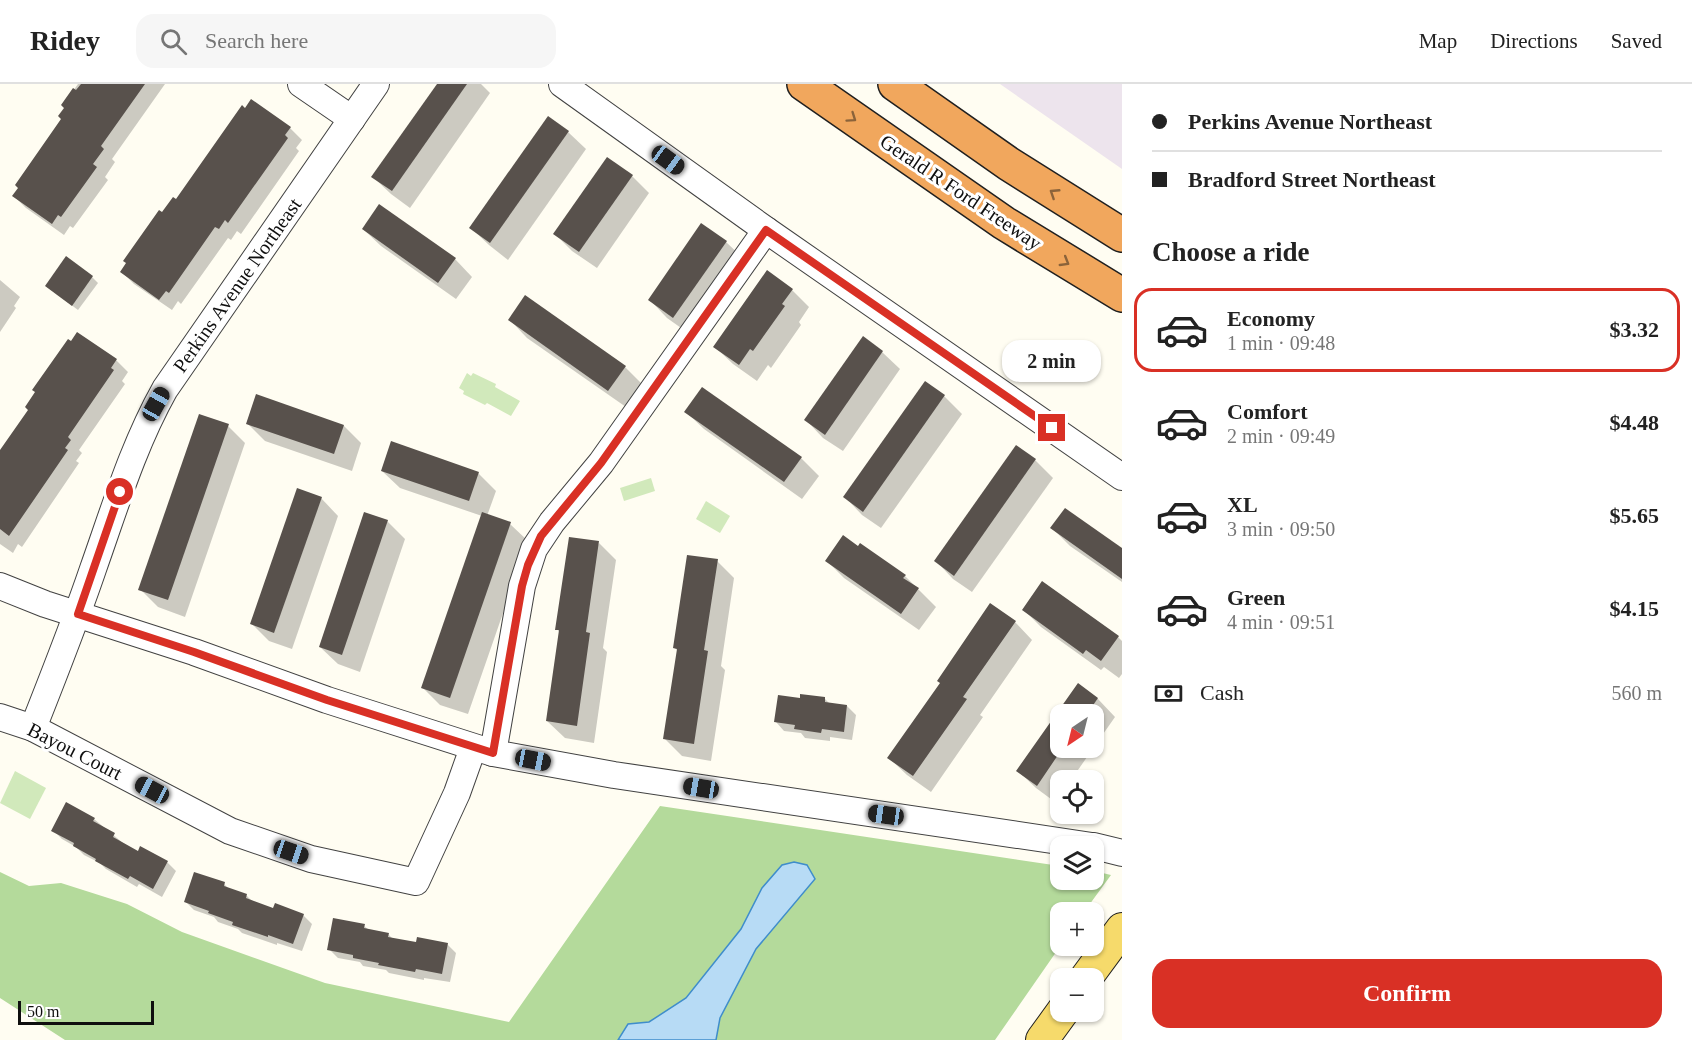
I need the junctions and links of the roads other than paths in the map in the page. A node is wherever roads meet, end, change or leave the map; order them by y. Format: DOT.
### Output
graph roads {
  1 [pos="301,84"];
  2 [pos="376,84"];
  3 [pos="562,84"];
  4 [pos="804,84"];
  5 [pos="895,84"];
  6 [pos="352,119"];
  7 [pos="766,230"];
  8 [pos="1122,235"];
  9 [pos="1122,295"];
  10 [pos="1122,477"];
  11 [pos="0,586"];
  12 [pos="78,614"];
  13 [pos="0,717"];
  14 [pos="33,728"];
  15 [pos="483,750"];
  16 [pos="1050,840"];
  17 [pos="1104,848"];
  18 [pos="1122,852"];
  19 [pos="1119,940"];
  20 [pos="1095,968"];
  21 [pos="1055,1022"];
  22 [pos="1042,1040"];
  1 -- 6 [label="street"];
  2 -- 6 [label="street, Perkins Avenue Northeast"];
  3 -- 7 [label="street"];
  4 -- 9 [label="highway, Gerald R Ford Freeway, one-way"];
  8 -- 5 [label="highway, one-way"];
  6 -- 12 [label="street, Perkins Avenue Northeast"];
  7 -- 10 [label="street"];
  7 -- 15 [label="street"];
  11 -- 12 [label="street"];
  12 -- 14 [label="street, Perkins Avenue Northeast"];
  12 -- 15 [label="street"];
  13 -- 14 [label="street, Bayou Court"];
  14 -- 15 [label="street, Bayou Court"];
  15 -- 16 [label="street"];
  17 -- 18 [label="street"];
  19 -- 20 [label="main road"];
  21 -- 22 [label="main road"];
}
